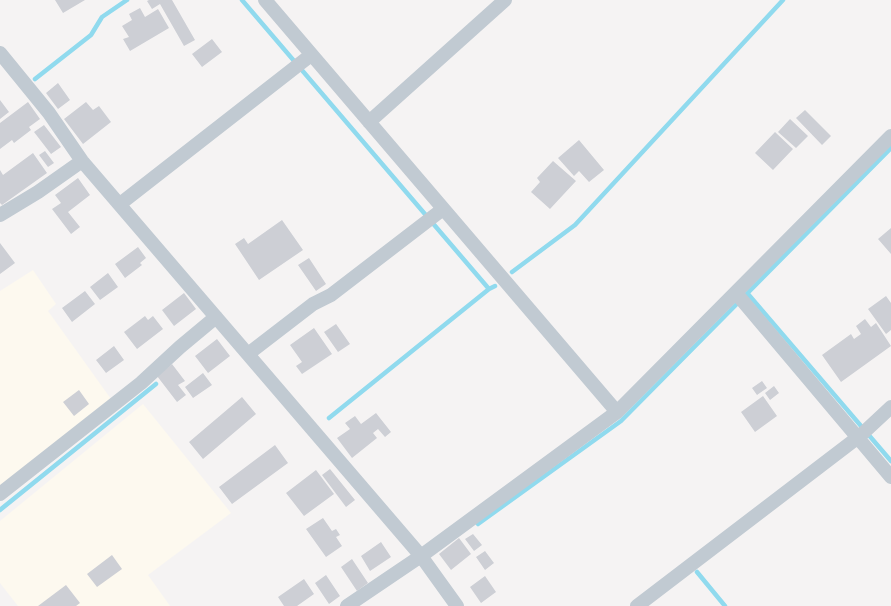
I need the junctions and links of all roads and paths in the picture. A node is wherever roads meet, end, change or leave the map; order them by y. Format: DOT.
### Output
graph roads {
  1 [pos="265,0"];
  2 [pos="505,0"];
  3 [pos="0,53"];
  4 [pos="302,62"];
  5 [pos="369,122"];
  6 [pos="891,136"];
  7 [pos="82,161"];
  8 [pos="120,204"];
  9 [pos="0,215"];
  10 [pos="434,216"];
  11 [pos="740,297"];
  12 [pos="216,318"];
  13 [pos="248,354"];
  14 [pos="891,407"];
  15 [pos="617,412"];
  16 [pos="863,434"];
  17 [pos="891,477"];
  18 [pos="0,494"];
  19 [pos="420,556"];
  20 [pos="347,606"];
  21 [pos="457,606"];
  22 [pos="637,606"];
  1 -- 4 [label="street"];
  2 -- 5 [label="street"];
  3 -- 7 [label="street"];
  4 -- 5 [label="street"];
  4 -- 8 [label="street"];
  5 -- 10 [label="street"];
  6 -- 11 [label="street"];
  7 -- 8 [label="street"];
  7 -- 9 [label="street"];
  8 -- 12 [label="street"];
  10 -- 13 [label="street"];
  10 -- 15 [label="street"];
  11 -- 15 [label="street"];
  11 -- 16 [label="street"];
  12 -- 13 [label="street"];
  12 -- 18 [label="street"];
  13 -- 19 [label="street"];
  14 -- 16 [label="street"];
  15 -- 19 [label="street"];
  16 -- 17 [label="street"];
  16 -- 22 [label="street"];
  19 -- 20 [label="street"];
  19 -- 21 [label="street"];
}
